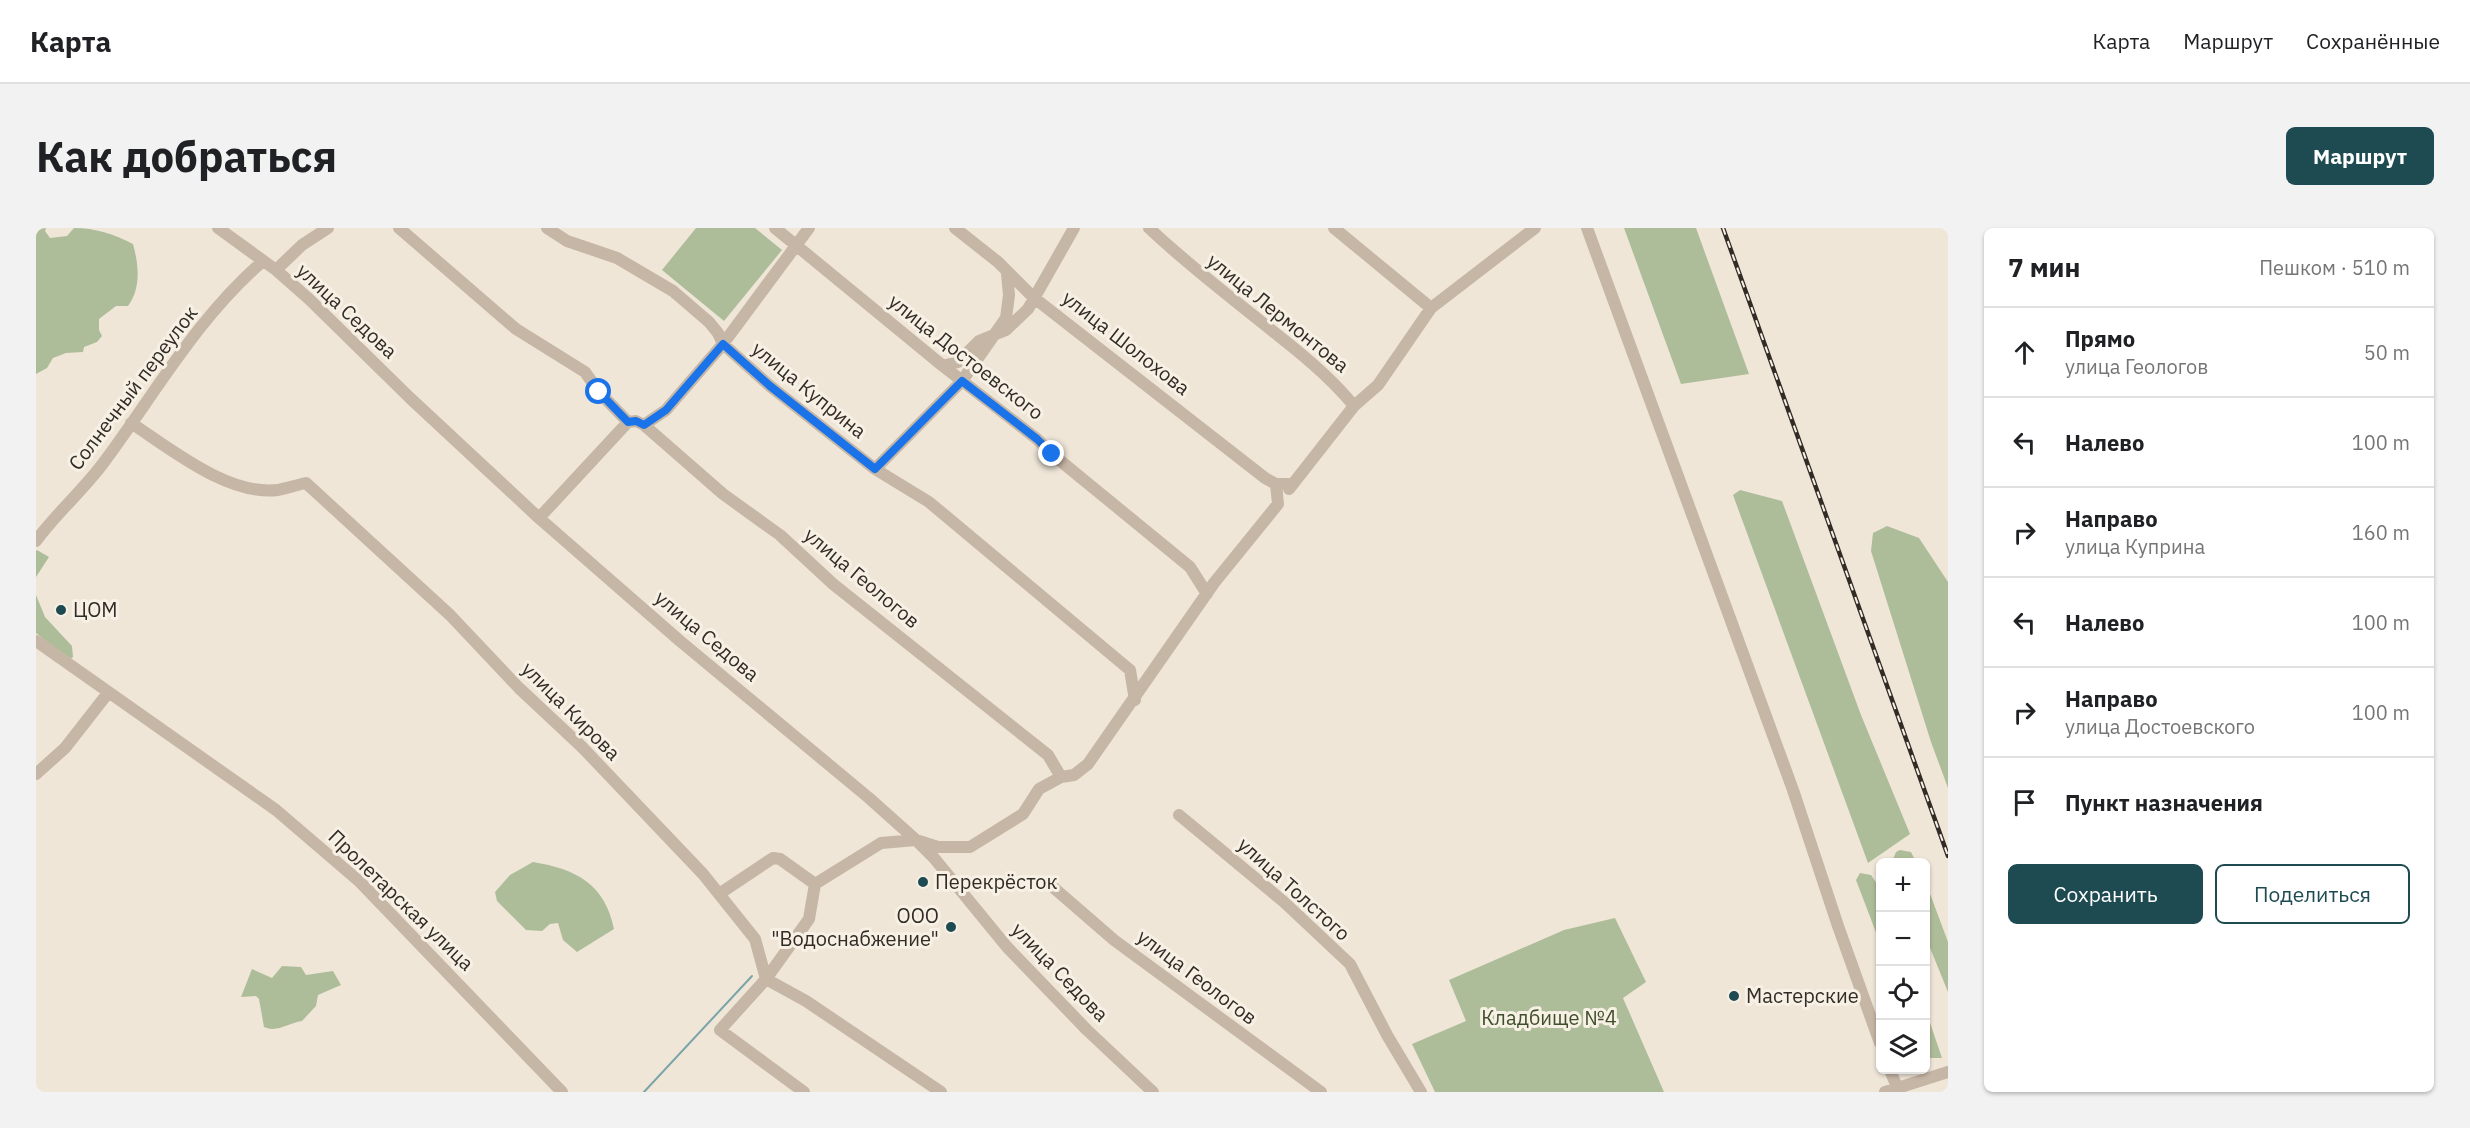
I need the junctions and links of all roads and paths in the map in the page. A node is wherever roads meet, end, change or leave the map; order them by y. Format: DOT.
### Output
graph roads {
  1 [pos="218,228"];
  2 [pos="328,228"];
  3 [pos="399,228"];
  4 [pos="547,228"];
  5 [pos="775,228"];
  6 [pos="809,228"];
  7 [pos="955,228"];
  8 [pos="1074,228"];
  9 [pos="1149,228"];
  10 [pos="1334,228"];
  11 [pos="1535,228"];
  12 [pos="1587,228"];
  13 [pos="795,245"];
  14 [pos="263,261"];
  15 [pos="276,270"];
  16 [pos="1007,274"];
  17 [pos="1033,297"];
  18 [pos="1431,308"];
  19 [pos="993,337"];
  20 [pos="723,344"];
  21 [pos="943,366"];
  22 [pos="962,381"];
  23 [pos="1354,406"];
  24 [pos="628,422"];
  25 [pos="131,423"];
  26 [pos="644,425"];
  27 [pos="875,469"];
  28 [pos="1276,484"];
  29 [pos="1293,484"];
  30 [pos="1278,504"];
  31 [pos="539,518"];
  32 [pos="36,541"];
  33 [pos="1207,594"];
  34 [pos="36,641"];
  35 [pos="1130,670"];
  36 [pos="1154,672"];
  37 [pos="108,693"];
  38 [pos="1135,700"];
  39 [pos="36,774"];
  40 [pos="1061,777"];
  41 [pos="1179,815"];
  42 [pos="916,840"];
  43 [pos="936,852"];
  44 [pos="815,884"];
  45 [pos="1054,888"];
  46 [pos="719,894"];
  47 [pos="766,979"];
  48 [pos="1876,1029"];
  49 [pos="1948,1072"];
  50 [pos="1892,1074"];
  51 [pos="1899,1090"];
  52 [pos="562,1092"];
  53 [pos="804,1092"];
  54 [pos="941,1092"];
  55 [pos="1153,1092"];
  56 [pos="1321,1092"];
  57 [pos="1421,1092"];
  58 [pos="1885,1092"];
  1 -- 14 [label="street, улица Седова"];
  2 -- 15 [label="street"];
  3 -- 24 [label="street"];
  4 -- 20 [label="street, улица Куприна"];
  5 -- 13 [label="street, улица Достоевского"];
  6 -- 13 [label="street"];
  7 -- 16 [label="street, улица Шолохова"];
  8 -- 17 [label="street"];
  9 -- 23 [label="street, улица Лермонтова"];
  10 -- 18 [label="street"];
  11 -- 18 [label="street"];
  12 -- 48 [label="street"];
  13 -- 20 [label="street"];
  13 -- 21 [label="street, улица Достоевского"];
  14 -- 15 [label="street, улица Седова"];
  14 -- 25 [label="street, Солнечный переулок"];
  15 -- 31 [label="street, улица Седова"];
  16 -- 17 [label="street, улица Шолохова"];
  16 -- 19 [label="street"];
  17 -- 19 [label="street"];
  17 -- 28 [label="street, улица Шолохова"];
  18 -- 23 [label="street"];
  19 -- 21 [label="street"];
  19 -- 22 [label="street"];
  20 -- 26 [label="street"];
  20 -- 27 [label="street, улица Куприна"];
  21 -- 22 [label="street, улица Достоевского"];
  22 -- 27 [label="street"];
  22 -- 33 [label="street, улица Достоевского"];
  23 -- 29 [label="street"];
  24 -- 26 [label="street"];
  24 -- 31 [label="street"];
  25 -- 32 [label="street, Солнечный переулок"];
  25 -- 46 [label="street, улица Кирова"];
  26 -- 40 [label="street, улица Геологов"];
  27 -- 35 [label="street, улица Куприна"];
  28 -- 29 [label="street"];
  28 -- 30 [label="street"];
  29 -- 30 [label="street"];
  30 -- 33 [label="street"];
  31 -- 42 [label="street, улица Седова"];
  33 -- 36 [label="street"];
  34 -- 37 [label="street, Пролетарская улица"];
  35 -- 36 [label="street"];
  35 -- 38 [label="street"];
  36 -- 38 [label="street"];
  37 -- 39 [label="street"];
  37 -- 52 [label="street, Пролетарская улица"];
  38 -- 40 [label="street"];
  40 -- 43 [label="street"];
  41 -- 57 [label="street, улица Толстого"];
  42 -- 43 [label="street, улица Седова"];
  42 -- 44 [label="street"];
  43 -- 55 [label="street, улица Седова"];
  44 -- 46 [label="street"];
  44 -- 47 [label="street"];
  45 -- 56 [label="street, улица Геологов"];
  46 -- 47 [label="street, улица Кирова"];
  47 -- 53 [label="street"];
  47 -- 54 [label="street"];
  49 -- 51 [label="street"];
  50 -- 51 [label="street"];
  51 -- 58 [label="street"];
}
